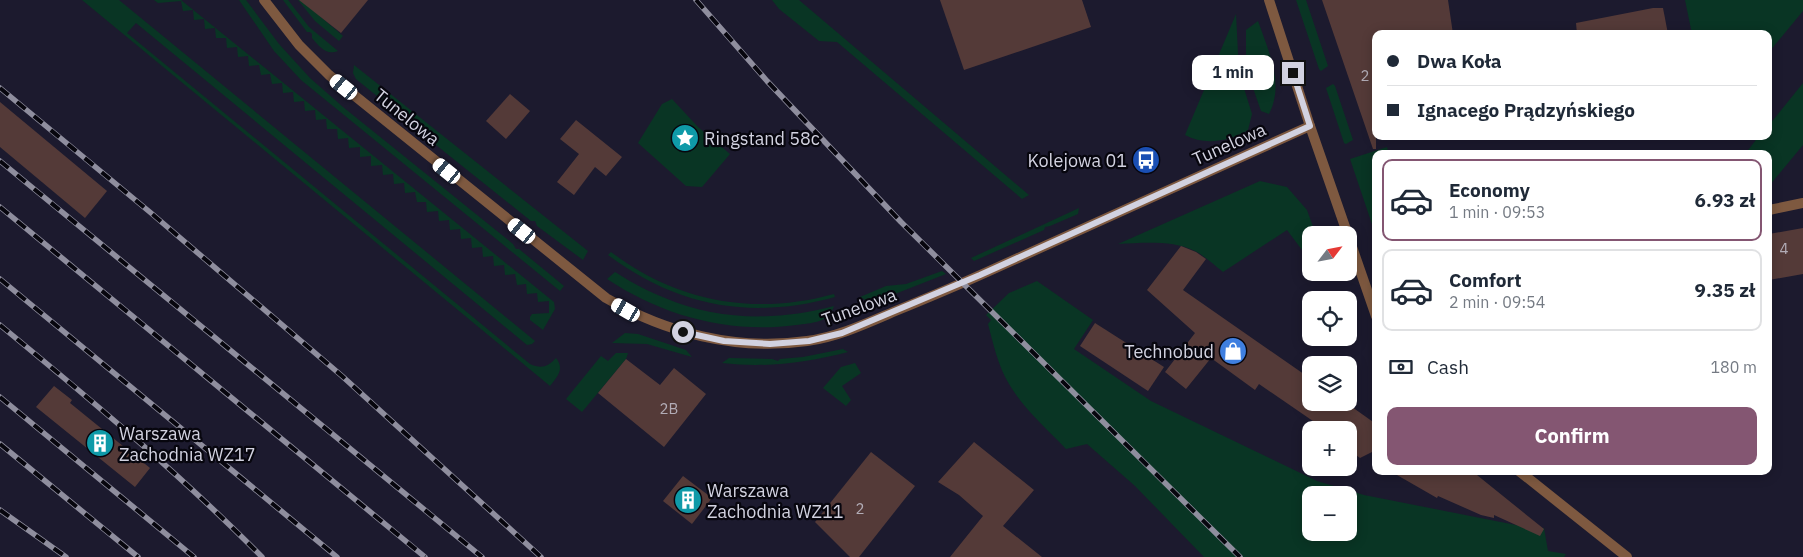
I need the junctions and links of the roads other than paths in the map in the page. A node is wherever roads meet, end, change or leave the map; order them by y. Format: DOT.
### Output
graph roads {
  1 [pos="264,0"];
  2 [pos="1269,0"];
  3 [pos="1310,126"];
  4 [pos="1803,203"];
  5 [pos="1772,209"];
  6 [pos="1372,286"];
  7 [pos="1524,475"];
  8 [pos="1627,557"];
  1 -- 3 [label="street, Tunelowa"];
  2 -- 3 [label="street"];
  3 -- 6 [label="street"];
  4 -- 5 [label="street"];
  7 -- 8 [label="street"];
}
